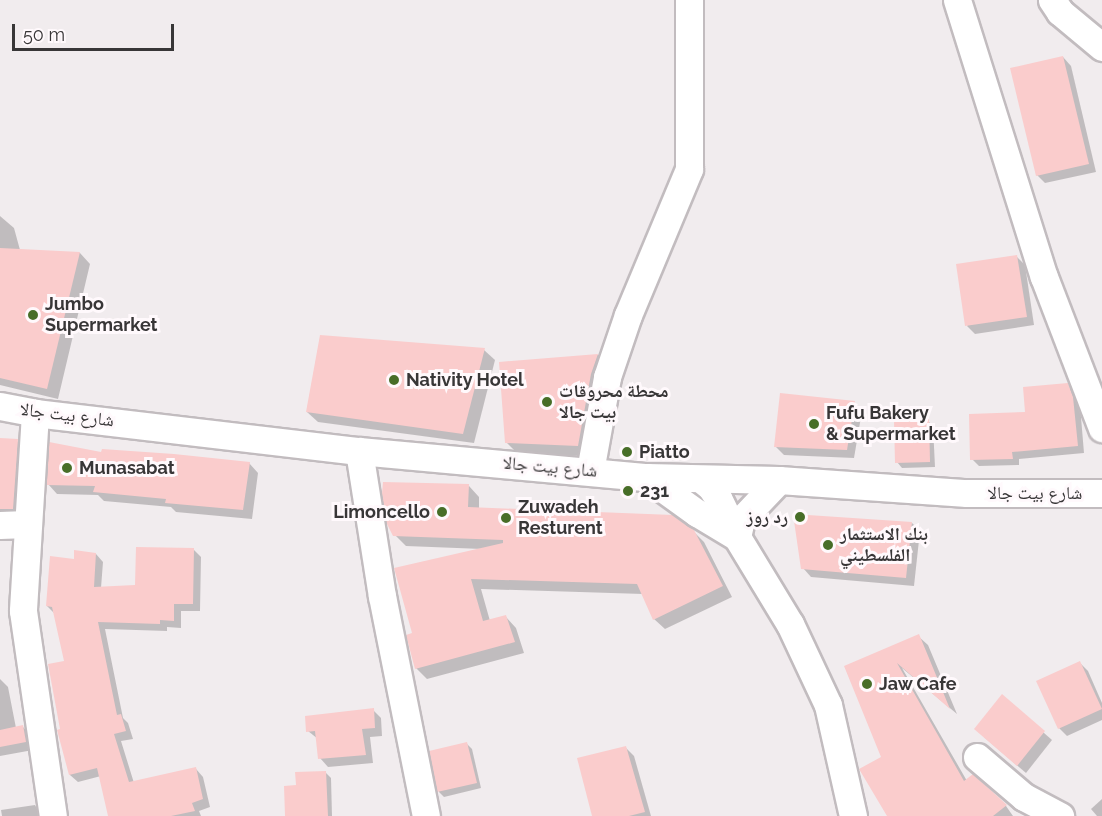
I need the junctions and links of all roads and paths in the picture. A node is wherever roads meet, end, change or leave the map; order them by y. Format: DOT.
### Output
graph roads {
  1 [pos="690,0"];
  2 [pos="957,0"];
  3 [pos="1052,0"];
  4 [pos="1102,48"];
  5 [pos="0,406"];
  6 [pos="35,413"];
  7 [pos="1102,428"];
  8 [pos="359,450"];
  9 [pos="590,471"];
  10 [pos="647,477"];
  11 [pos="779,480"];
  12 [pos="717,485"];
  13 [pos="1102,494"];
  14 [pos="27,524"];
  15 [pos="0,525"];
  16 [pos="737,537"];
  17 [pos="977,757"];
  18 [pos="53,816"];
  19 [pos="426,816"];
  20 [pos="853,816"];
  21 [pos="1060,816"];
  1 -- 9 [label="street"];
  2 -- 7 [label="street"];
  3 -- 4 [label="street"];
  5 -- 6 [label="street, شارع بيت جالا"];
  6 -- 8 [label="street, شارع بيت جالا"];
  6 -- 14 [label="street"];
  8 -- 9 [label="street, شارع بيت جالا"];
  8 -- 19 [label="street"];
  9 -- 10 [label="street, شارع بيت جالا"];
  10 -- 12 [label="street, شارع بيت جالا"];
  10 -- 16 [label="street"];
  11 -- 12 [label="street, شارع بيت جالا"];
  11 -- 13 [label="street, شارع بيت جالا"];
  11 -- 16 [label="street"];
  12 -- 16 [label="street"];
  14 -- 15 [label="street"];
  14 -- 18 [label="street"];
  16 -- 20 [label="street"];
  17 -- 21 [label="street"];
}
